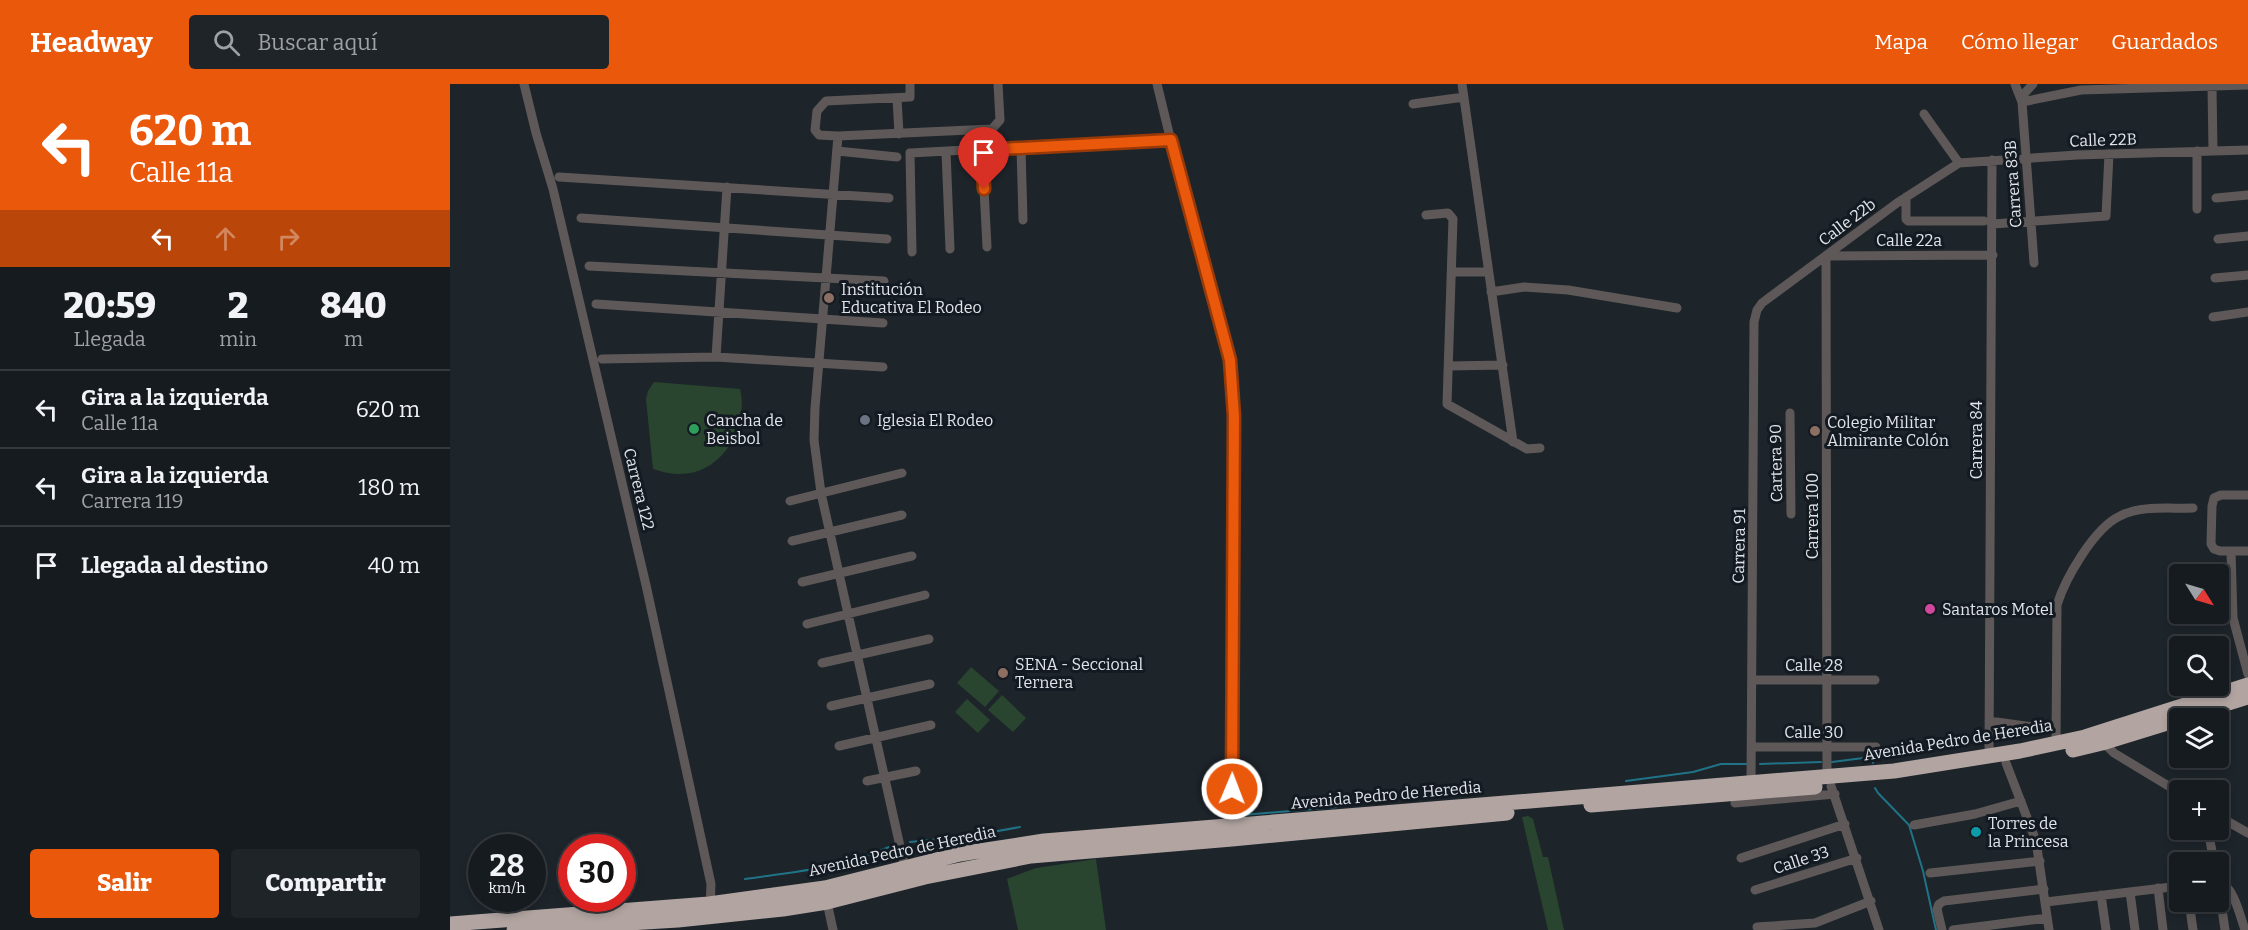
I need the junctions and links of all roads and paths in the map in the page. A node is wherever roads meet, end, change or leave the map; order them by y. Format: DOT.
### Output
graph roads {
  1 [pos="524,84"];
  2 [pos="910,84"];
  3 [pos="998,84"];
  4 [pos="1158,84"];
  5 [pos="1462,84"];
  6 [pos="2015,84"];
  7 [pos="2033,84"];
  8 [pos="2248,85"];
  9 [pos="2212,87"];
  10 [pos="1464,97"];
  11 [pos="897,98"];
  12 [pos="2022,102"];
  13 [pos="1413,104"];
  14 [pos="1924,114"];
  15 [pos="898,134"];
  16 [pos="838,136"];
  17 [pos="1171,140"];
  18 [pos="1021,148"];
  19 [pos="982,150"];
  20 [pos="2213,150"];
  21 [pos="2248,150"];
  22 [pos="837,151"];
  23 [pos="2197,151"];
  24 [pos="946,152"];
  25 [pos="2109,154"];
  26 [pos="897,157"];
  27 [pos="2027,159"];
  28 [pos="1992,160"];
  29 [pos="1959,164"];
  30 [pos="824,169"];
  31 [pos="835,170"];
  32 [pos="559,177"];
  33 [pos="727,187"];
  34 [pos="833,194"];
  35 [pos="2248,195"];
  36 [pos="1906,197"];
  37 [pos="889,198"];
  38 [pos="2216,198"];
  39 [pos="2197,209"];
  40 [pos="1426,215"];
  41 [pos="581,218"];
  42 [pos="1023,220"];
  43 [pos="2031,220"];
  44 [pos="1988,222"];
  45 [pos="724,228"];
  46 [pos="830,235"];
  47 [pos="2248,236"];
  48 [pos="887,239"];
  49 [pos="2218,239"];
  50 [pos="987,247"];
  51 [pos="950,249"];
  52 [pos="912,252"];
  53 [pos="1993,255"];
  54 [pos="1826,256"];
  55 [pos="2034,263"];
  56 [pos="590,266"];
  57 [pos="1453,272"];
  58 [pos="1488,272"];
  59 [pos="721,273"];
  60 [pos="2248,274"];
  61 [pos="826,278"];
  62 [pos="2215,278"];
  63 [pos="884,281"];
  64 [pos="1491,292"];
  65 [pos="596,304"];
  66 [pos="1677,308"];
  67 [pos="1757,310"];
  68 [pos="719,312"];
  69 [pos="2248,312"];
  70 [pos="2213,317"];
  71 [pos="822,319"];
  72 [pos="883,323"];
  73 [pos="716,357"];
  74 [pos="602,359"];
  75 [pos="819,363"];
  76 [pos="1503,365"];
  77 [pos="1449,366"];
  78 [pos="883,367"];
  79 [pos="1790,413"];
  80 [pos="1513,442"];
  81 [pos="1540,448"];
  82 [pos="902,473"];
  83 [pos="821,493"];
  84 [pos="2248,495"];
  85 [pos="790,501"];
  86 [pos="2193,508"];
  87 [pos="1791,514"];
  88 [pos="902,515"];
  89 [pos="830,534"];
  90 [pos="792,542"];
  91 [pos="2231,551"];
  92 [pos="2248,551"];
  93 [pos="912,556"];
  94 [pos="839,573"];
  95 [pos="801,582"];
  96 [pos="925,595"];
  97 [pos="848,613"];
  98 [pos="807,624"];
  99 [pos="929,639"];
  100 [pos="858,656"];
  101 [pos="822,663"];
  102 [pos="2248,674"];
  103 [pos="1752,680"];
  104 [pos="1827,680"];
  105 [pos="1875,680"];
  106 [pos="930,684"];
  107 [pos="2248,685"];
  108 [pos="2248,697"];
  109 [pos="867,699"];
  110 [pos="831,706"];
  111 [pos="2214,708"];
  112 [pos="1989,721"];
  113 [pos="2169,722"];
  114 [pos="931,725"];
  115 [pos="2055,725"];
  116 [pos="876,737"];
  117 [pos="2101,738"];
  118 [pos="2056,743"];
  119 [pos="839,746"];
  120 [pos="1752,747"];
  121 [pos="1876,747"];
  122 [pos="1827,748"];
  123 [pos="1989,756"];
  124 [pos="2006,763"];
  125 [pos="916,771"];
  126 [pos="885,777"];
  127 [pos="867,781"];
  128 [pos="1751,782"];
  129 [pos="1831,785"];
  130 [pos="2169,786"];
  131 [pos="2021,801"];
  132 [pos="1735,804"];
  133 [pos="2229,822"];
  134 [pos="1845,824"];
  135 [pos="1914,825"];
  136 [pos="1232,833"];
  137 [pos="2248,833"];
  138 [pos="1741,858"];
  139 [pos="1857,858"];
  140 [pos="2040,861"];
  141 [pos="1930,873"];
  142 [pos="906,874"];
  143 [pos="2169,887"];
  144 [pos="2158,888"];
  145 [pos="2043,889"];
  146 [pos="1755,890"];
  147 [pos="2229,891"];
  148 [pos="2130,892"];
  149 [pos="2101,895"];
  150 [pos="1871,901"];
  151 [pos="827,902"];
  152 [pos="2046,902"];
  153 [pos="710,910"];
  154 [pos="2190,912"];
  155 [pos="2222,912"];
  156 [pos="2047,918"];
  157 [pos="452,923"];
  158 [pos="1757,927"];
  159 [pos="514,930"];
  160 [pos="833,930"];
  161 [pos="1879,930"];
  162 [pos="1942,930"];
  163 [pos="1953,930"];
  164 [pos="2049,930"];
  165 [pos="2106,930"];
  166 [pos="2135,930"];
  167 [pos="2163,930"];
  168 [pos="2193,930"];
  169 [pos="2224,930"];
  170 [pos="2245,930"];
  1 -- 153 [label="street, Carrera 122"];
  2 -- 11 [label="street"];
  3 -- 15 [label="street"];
  4 -- 17 [label="street"];
  5 -- 10 [label="street"];
  6 -- 12 [label="street, Carrera 83B"];
  7 -- 12 [label="street"];
  8 -- 9 [label="street"];
  9 -- 12 [label="street"];
  9 -- 20 [label="street"];
  10 -- 13 [label="street"];
  10 -- 58 [label="street"];
  11 -- 15 [label="street"];
  11 -- 16 [label="street"];
  12 -- 27 [label="street, Carrera 83B"];
  14 -- 29 [label="street"];
  15 -- 16 [label="street"];
  16 -- 22 [label="street"];
  17 -- 18 [label="street"];
  17 -- 136 [label="street"];
  18 -- 19 [label="street"];
  18 -- 42 [label="street"];
  19 -- 24 [label="street"];
  19 -- 50 [label="street"];
  20 -- 21 [label="street, Calle 22B"];
  20 -- 23 [label="street, Calle 22B"];
  22 -- 26 [label="street"];
  22 -- 31 [label="street"];
  23 -- 25 [label="street, Calle 22B"];
  23 -- 39 [label="street"];
  24 -- 51 [label="street"];
  24 -- 52 [label="street"];
  25 -- 27 [label="street, Calle 22B"];
  25 -- 43 [label="street"];
  27 -- 28 [label="street, Calle 22B"];
  27 -- 43 [label="street, Carrera 83B"];
  28 -- 29 [label="street, Calle 22B"];
  28 -- 44 [label="street, Carrera 84"];
  29 -- 36 [label="street, Calle 22b"];
  30 -- 31 [label="street"];
  31 -- 34 [label="street"];
  32 -- 33 [label="street"];
  33 -- 34 [label="street"];
  33 -- 45 [label="street"];
  34 -- 37 [label="street"];
  34 -- 46 [label="street"];
  35 -- 38 [label="street"];
  36 -- 44 [label="street"];
  36 -- 54 [label="street, Calle 22b"];
  40 -- 57 [label="street"];
  41 -- 45 [label="street"];
  43 -- 44 [label="street"];
  43 -- 55 [label="street, Carrera 83B"];
  44 -- 53 [label="street, Carrera 84"];
  45 -- 46 [label="street"];
  45 -- 59 [label="street"];
  46 -- 48 [label="street"];
  46 -- 61 [label="street"];
  47 -- 49 [label="street"];
  53 -- 54 [label="street, Calle 22a"];
  53 -- 112 [label="street, Carrera 84"];
  54 -- 67 [label="street, Calle 22b"];
  54 -- 104 [label="street, Carrera 100"];
  56 -- 59 [label="street"];
  57 -- 58 [label="street"];
  57 -- 77 [label="street"];
  58 -- 64 [label="street"];
  59 -- 61 [label="street"];
  59 -- 68 [label="street"];
  60 -- 62 [label="street"];
  61 -- 63 [label="street"];
  61 -- 71 [label="street"];
  64 -- 66 [label="street"];
  64 -- 76 [label="street"];
  65 -- 68 [label="street"];
  67 -- 103 [label="street, Carrera 91"];
  68 -- 71 [label="street"];
  68 -- 73 [label="street"];
  69 -- 70 [label="street"];
  71 -- 72 [label="street"];
  71 -- 75 [label="street"];
  73 -- 74 [label="street"];
  73 -- 75 [label="street"];
  75 -- 78 [label="street"];
  75 -- 83 [label="street"];
  76 -- 77 [label="street"];
  76 -- 80 [label="street"];
  77 -- 80 [label="street"];
  79 -- 87 [label="street, Cartera 90"];
  80 -- 81 [label="street"];
  82 -- 83 [label="street"];
  83 -- 85 [label="street"];
  83 -- 89 [label="street"];
  84 -- 91 [label="street"];
  86 -- 115 [label="street"];
  88 -- 89 [label="street"];
  89 -- 90 [label="street"];
  89 -- 94 [label="street"];
  91 -- 92 [label="street"];
  91 -- 102 [label="street"];
  93 -- 94 [label="street"];
  94 -- 95 [label="street"];
  94 -- 97 [label="street"];
  96 -- 97 [label="street"];
  97 -- 98 [label="street"];
  97 -- 100 [label="street"];
  99 -- 100 [label="street"];
  100 -- 101 [label="street"];
  100 -- 109 [label="street"];
  103 -- 104 [label="street, Calle 28"];
  103 -- 120 [label="street, Carrera 91"];
  104 -- 105 [label="street, Calle 28"];
  104 -- 122 [label="street, Carrera 100"];
  106 -- 109 [label="street"];
  107 -- 117 [label="highway, Avenida Pedro de Heredia"];
  108 -- 111 [label="highway, Avenida Pedro de Heredia"];
  109 -- 110 [label="street"];
  109 -- 116 [label="street"];
  112 -- 115 [label="street"];
  112 -- 123 [label="street, Carrera 84"];
  113 -- 117 [label="highway, Avenida Pedro de Heredia"];
  114 -- 116 [label="street"];
  115 -- 118 [label="street"];
  116 -- 119 [label="street"];
  116 -- 126 [label="street"];
  117 -- 118 [label="highway, Avenida Pedro de Heredia"];
  117 -- 124 [label="highway, Avenida Pedro de Heredia"];
  117 -- 130 [label="street"];
  118 -- 123 [label="highway, Avenida Pedro de Heredia"];
  120 -- 122 [label="street, Calle 30"];
  120 -- 128 [label="street, Carrera 91"];
  121 -- 122 [label="street, Calle 30"];
  122 -- 129 [label="street, Carrera 100"];
  123 -- 129 [label="highway, Avenida Pedro de Heredia"];
  124 -- 129 [label="highway, Avenida Pedro de Heredia"];
  124 -- 131 [label="street"];
  125 -- 126 [label="street"];
  126 -- 127 [label="street"];
  126 -- 142 [label="street"];
  128 -- 129 [label="highway, Avenida Pedro de Heredia"];
  128 -- 136 [label="highway, Avenida Pedro de Heredia"];
  129 -- 132 [label="street"];
  129 -- 134 [label="street, Carrera 100"];
  129 -- 136 [label="highway, Avenida Pedro de Heredia"];
  131 -- 135 [label="street"];
  131 -- 140 [label="street"];
  133 -- 137 [label="street"];
  134 -- 138 [label="street"];
  134 -- 139 [label="street, Carrera 100"];
  136 -- 142 [label="highway, Avenida Pedro de Heredia"];
  139 -- 146 [label="street, Calle 33"];
  139 -- 150 [label="street, Carrera 100"];
  140 -- 141 [label="street"];
  140 -- 145 [label="street"];
  142 -- 151 [label="highway, Avenida Pedro de Heredia"];
  142 -- 153 [label="highway, Avenida Pedro de Heredia"];
  143 -- 144 [label="street"];
  144 -- 148 [label="street"];
  144 -- 167 [label="street"];
  145 -- 152 [label="street"];
  145 -- 162 [label="street"];
  147 -- 170 [label="street"];
  148 -- 149 [label="street"];
  148 -- 166 [label="street"];
  149 -- 152 [label="street"];
  149 -- 165 [label="street"];
  150 -- 158 [label="street"];
  150 -- 161 [label="street, Carrera 100"];
  151 -- 153 [label="highway, Avenida Pedro de Heredia"];
  151 -- 160 [label="street"];
  152 -- 156 [label="street"];
  153 -- 157 [label="highway, Avenida Pedro de Heredia"];
  153 -- 159 [label="highway, Avenida Pedro de Heredia"];
  154 -- 168 [label="street"];
  155 -- 169 [label="street"];
  156 -- 163 [label="street"];
  156 -- 164 [label="street"];
}
